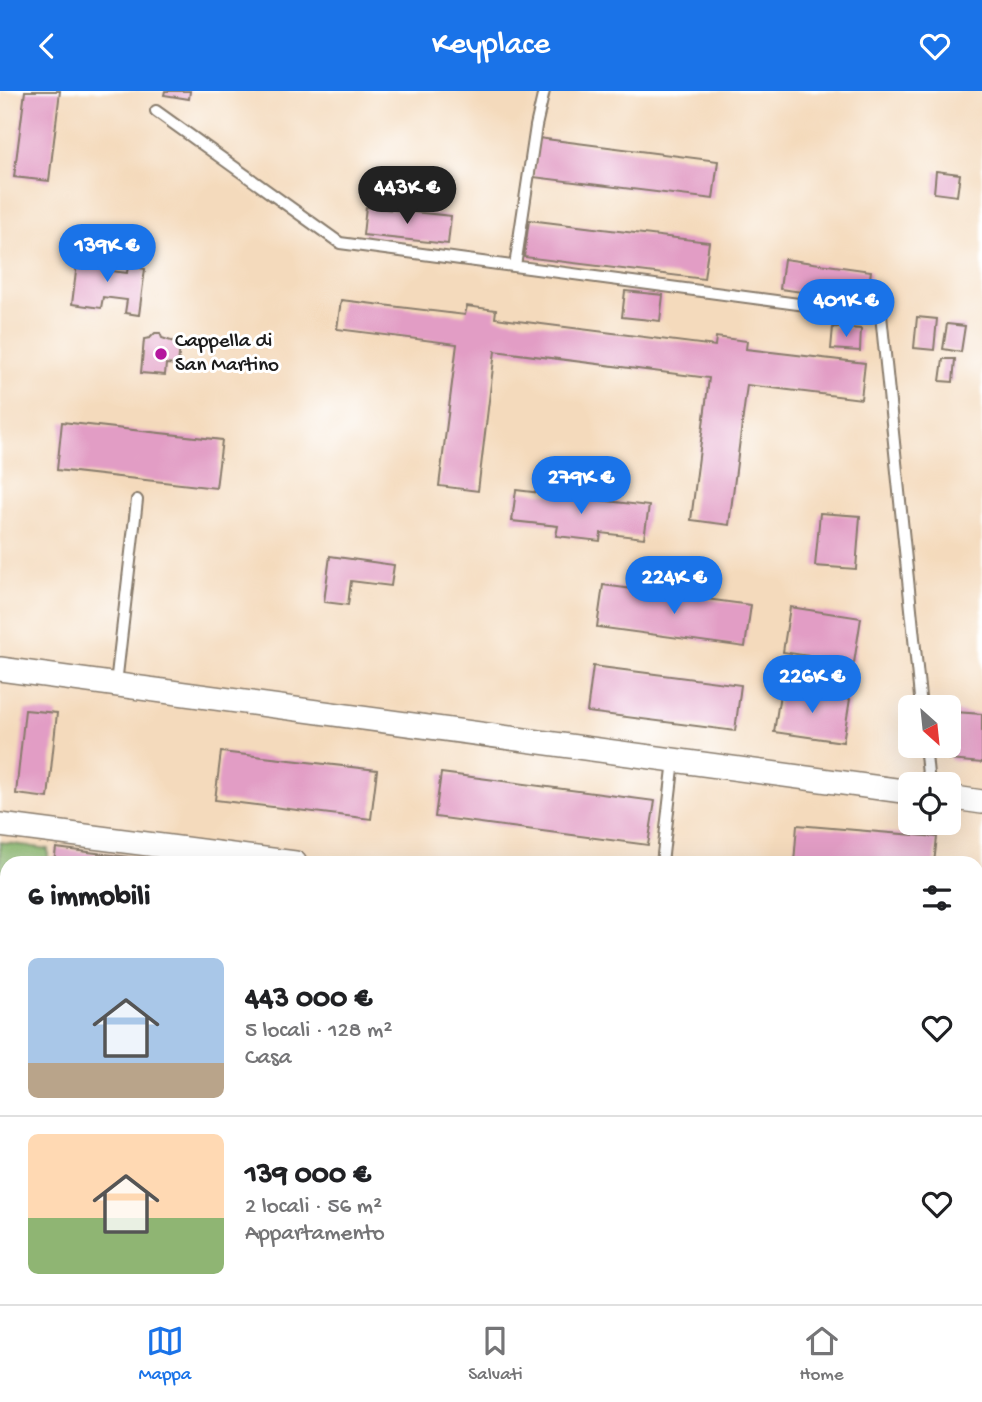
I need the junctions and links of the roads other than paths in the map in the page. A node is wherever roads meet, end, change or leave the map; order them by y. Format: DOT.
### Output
graph roads {
  1 [pos="544,91"];
  2 [pos="156,111"];
  3 [pos="515,266"];
  4 [pos="137,500"];
  5 [pos="0,669"];
  6 [pos="116,684"];
  7 [pos="920,695"];
  8 [pos="674,760"];
  9 [pos="898,790"];
  10 [pos="961,799"];
  11 [pos="982,802"];
  12 [pos="0,825"];
  13 [pos="226,856"];
  14 [pos="663,856"];
  1 -- 3 [label="lane"];
  2 -- 3 [label="lane"];
  3 -- 7 [label="lane"];
  4 -- 6 [label="lane"];
  5 -- 6 [label="street"];
  6 -- 8 [label="street"];
  8 -- 9 [label="street"];
  8 -- 14 [label="lane"];
  10 -- 11 [label="street"];
  12 -- 13 [label="street"];
}
